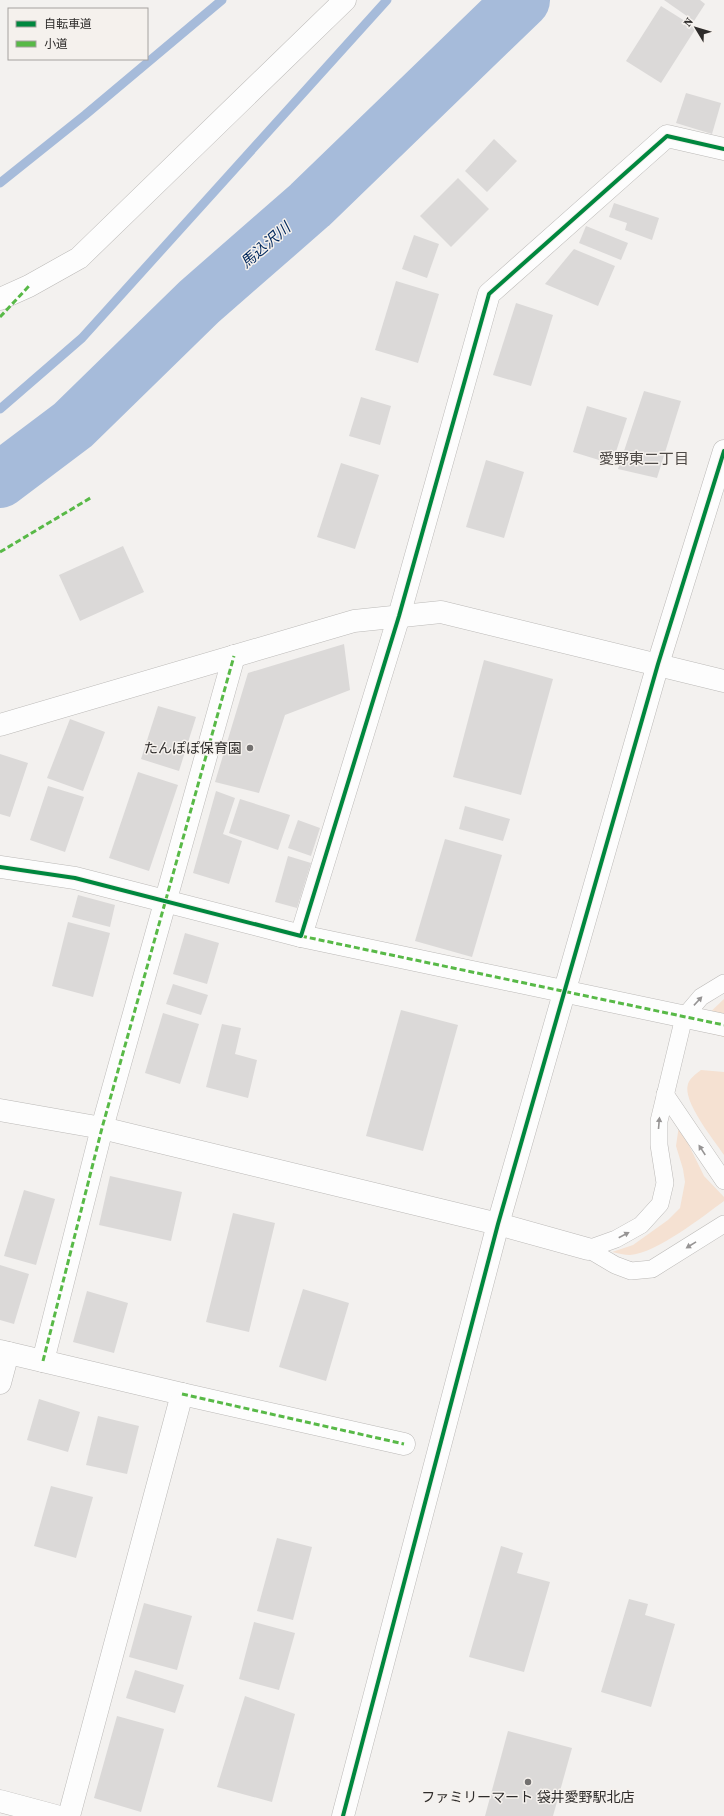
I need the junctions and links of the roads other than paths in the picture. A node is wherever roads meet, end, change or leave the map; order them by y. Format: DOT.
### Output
graph roads {
  1 [pos="345,0"];
  2 [pos="724,149"];
  3 [pos="0,299"];
  4 [pos="724,451"];
  5 [pos="399,616"];
  6 [pos="234,656"];
  7 [pos="658,664"];
  8 [pos="724,681"];
  9 [pos="0,725"];
  10 [pos="0,867"];
  11 [pos="166,902"];
  12 [pos="302,936"];
  13 [pos="724,983"];
  14 [pos="724,1025"];
  15 [pos="665,1094"];
  16 [pos="0,1110"];
  17 [pos="102,1128"];
  18 [pos="724,1181"];
  19 [pos="498,1224"];
  20 [pos="724,1224"];
  21 [pos="588,1249"];
  22 [pos="4,1352"];
  23 [pos="43,1361"];
  24 [pos="0,1383"];
  25 [pos="182,1394"];
  26 [pos="404,1444"];
  27 [pos="0,1800"];
  28 [pos="56,1816"];
  29 [pos="70,1816"];
  30 [pos="343,1816"];
  1 -- 3 [label="street"];
  2 -- 5 [label="street"];
  4 -- 7 [label="street"];
  5 -- 6 [label="street"];
  5 -- 7 [label="street"];
  5 -- 12 [label="street"];
  6 -- 9 [label="street"];
  6 -- 11 [label="street"];
  7 -- 8 [label="street"];
  7 -- 19 [label="street"];
  10 -- 11 [label="street"];
  11 -- 12 [label="street"];
  11 -- 17 [label="street"];
  12 -- 14 [label="street"];
  15 -- 13 [label="lane, one-way"];
  18 -- 15 [label="lane, one-way"];
  21 -- 15 [label="lane, one-way"];
  16 -- 17 [label="street"];
  17 -- 19 [label="street"];
  17 -- 23 [label="street"];
  19 -- 21 [label="street"];
  19 -- 30 [label="street"];
  20 -- 21 [label="lane, one-way"];
  22 -- 23 [label="street"];
  22 -- 24 [label="street"];
  23 -- 25 [label="street"];
  25 -- 26 [label="street"];
  25 -- 29 [label="street"];
  27 -- 28 [label="street"];
}
